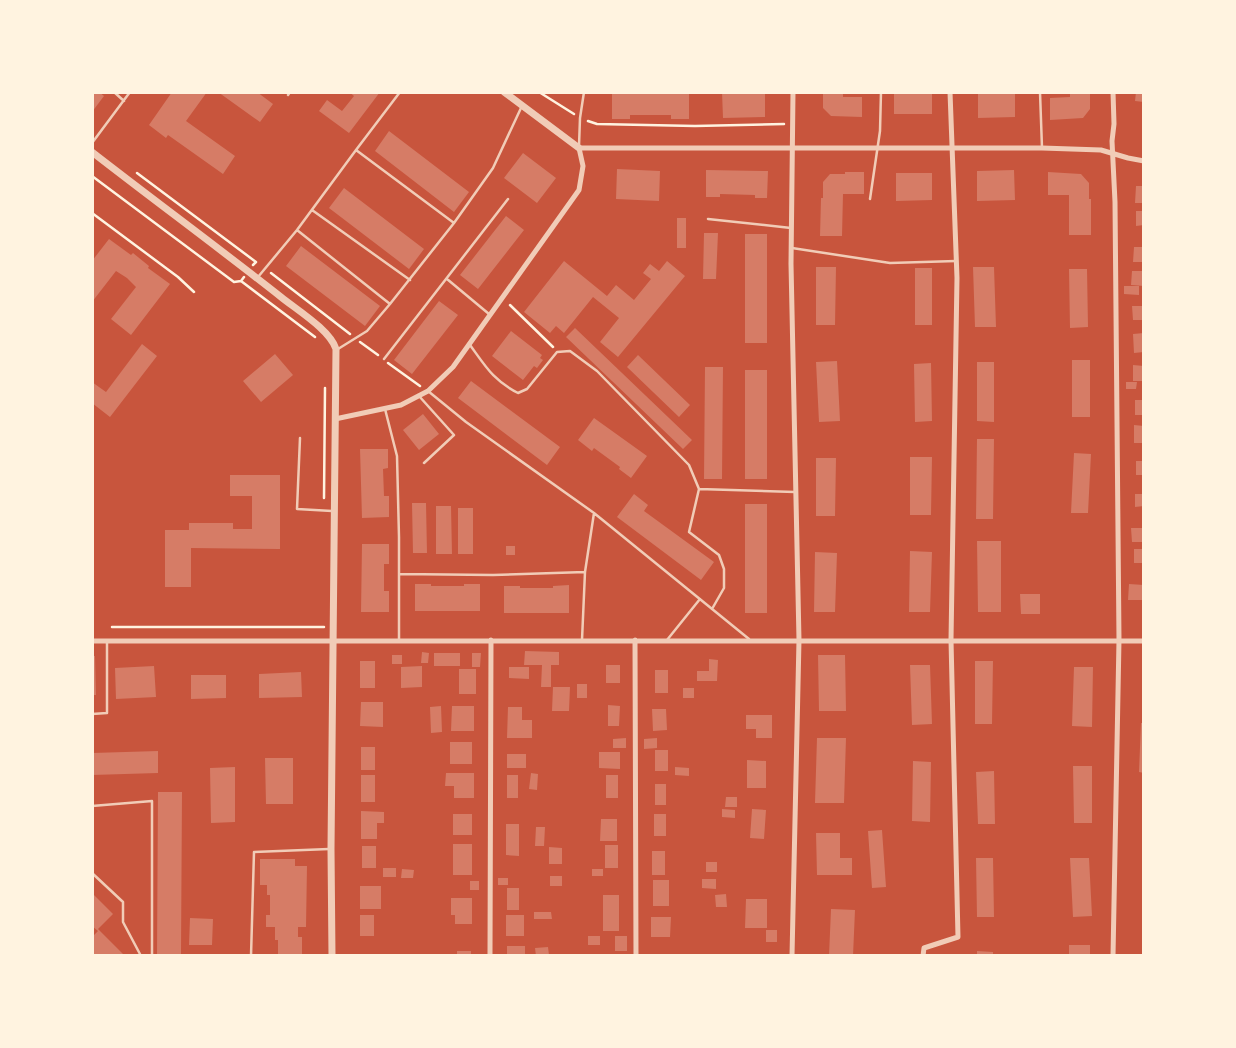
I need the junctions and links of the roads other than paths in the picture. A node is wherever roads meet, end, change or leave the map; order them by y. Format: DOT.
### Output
graph roads {
  1 [pos="114,92"];
  2 [pos="130,92"];
  3 [pos="400,92"];
  4 [pos="504,92"];
  5 [pos="584,92"];
  6 [pos="792,92"];
  7 [pos="881,92"];
  8 [pos="950,92"];
  9 [pos="1040,92"];
  10 [pos="1113,92"];
  11 [pos="124,100"];
  12 [pos="522,106"];
  13 [pos="92,143"];
  14 [pos="878,147"];
  15 [pos="952,147"];
  16 [pos="579,148"];
  17 [pos="792,148"];
  18 [pos="1042,148"];
  19 [pos="356,150"];
  20 [pos="92,152"];
  21 [pos="1112,153"];
  22 [pos="1144,160"];
  23 [pos="508,199"];
  24 [pos="870,199"];
  25 [pos="312,210"];
  26 [pos="708,219"];
  27 [pos="454,223"];
  28 [pos="792,228"];
  29 [pos="298,230"];
  30 [pos="792,248"];
  31 [pos="956,261"];
  32 [pos="257,278"];
  33 [pos="446,279"];
  34 [pos="410,280"];
  35 [pos="390,304"];
  36 [pos="490,315"];
  37 [pos="469,344"];
  38 [pos="336,349"];
  39 [pos="384,359"];
  40 [pos="428,391"];
  41 [pos="419,396"];
  42 [pos="385,409"];
  43 [pos="335,419"];
  44 [pos="300,438"];
  45 [pos="424,462"];
  46 [pos="698,489"];
  47 [pos="797,492"];
  48 [pos="334,511"];
  49 [pos="594,513"];
  50 [pos="585,572"];
  51 [pos="399,574"];
  52 [pos="700,600"];
  53 [pos="712,609"];
  54 [pos="333,640"];
  55 [pos="399,640"];
  56 [pos="491,640"];
  57 [pos="582,640"];
  58 [pos="635,640"];
  59 [pos="667,640"];
  60 [pos="750,640"];
  61 [pos="799,640"];
  62 [pos="951,640"];
  63 [pos="1119,640"];
  64 [pos="92,641"];
  65 [pos="107,641"];
  66 [pos="1144,641"];
  67 [pos="92,714"];
  68 [pos="92,806"];
  69 [pos="331,849"];
  70 [pos="92,873"];
  71 [pos="141,956"];
  72 [pos="152,956"];
  73 [pos="252,956"];
  74 [pos="332,956"];
  75 [pos="490,956"];
  76 [pos="636,956"];
  77 [pos="792,956"];
  78 [pos="923,956"];
  79 [pos="1113,956"];
  1 -- 11 [label="lane"];
  2 -- 11 [label="lane"];
  3 -- 19 [label="lane"];
  4 -- 12 [label="street"];
  5 -- 16 [label="lane"];
  6 -- 17 [label="street"];
  7 -- 14 [label="lane"];
  8 -- 15 [label="street"];
  9 -- 18 [label="lane"];
  10 -- 21 [label="street"];
  11 -- 13 [label="lane"];
  12 -- 16 [label="street"];
  12 -- 27 [label="lane"];
  14 -- 15 [label="street"];
  14 -- 17 [label="street"];
  14 -- 24 [label="lane"];
  15 -- 18 [label="street"];
  15 -- 31 [label="street"];
  16 -- 17 [label="street"];
  16 -- 36 [label="street"];
  17 -- 28 [label="street"];
  18 -- 21 [label="street"];
  19 -- 25 [label="lane"];
  19 -- 27 [label="lane"];
  20 -- 32 [label="street"];
  21 -- 22 [label="street"];
  21 -- 63 [label="street"];
  23 -- 33 [label="lane"];
  25 -- 29 [label="lane"];
  25 -- 34 [label="lane"];
  26 -- 28 [label="lane"];
  27 -- 34 [label="lane"];
  28 -- 30 [label="street"];
  29 -- 32 [label="lane"];
  29 -- 35 [label="lane"];
  30 -- 31 [label="lane"];
  30 -- 47 [label="street"];
  31 -- 62 [label="street"];
  32 -- 38 [label="street"];
  33 -- 36 [label="lane"];
  33 -- 39 [label="lane"];
  34 -- 35 [label="lane"];
  35 -- 38 [label="lane"];
  36 -- 37 [label="street"];
  37 -- 40 [label="street"];
  37 -- 46 [label="lane"];
  38 -- 43 [label="street"];
  40 -- 41 [label="street"];
  40 -- 49 [label="lane"];
  41 -- 42 [label="street"];
  41 -- 45 [label="lane"];
  42 -- 43 [label="street"];
  42 -- 51 [label="lane"];
  43 -- 48 [label="street"];
  44 -- 48 [label="lane"];
  46 -- 47 [label="lane"];
  46 -- 53 [label="lane"];
  47 -- 61 [label="street"];
  48 -- 54 [label="street"];
  49 -- 50 [label="lane"];
  49 -- 52 [label="lane"];
  50 -- 51 [label="lane"];
  50 -- 57 [label="lane"];
  51 -- 55 [label="lane"];
  52 -- 53 [label="lane"];
  52 -- 59 [label="lane"];
  53 -- 60 [label="lane"];
  54 -- 55 [label="street"];
  54 -- 65 [label="street"];
  54 -- 69 [label="street"];
  55 -- 56 [label="street"];
  56 -- 57 [label="street"];
  56 -- 75 [label="street"];
  57 -- 58 [label="street"];
  58 -- 59 [label="street"];
  58 -- 76 [label="street"];
  59 -- 60 [label="street"];
  60 -- 61 [label="street"];
  61 -- 62 [label="street"];
  61 -- 77 [label="street"];
  62 -- 63 [label="street"];
  62 -- 78 [label="street"];
  63 -- 66 [label="street"];
  63 -- 79 [label="street"];
  64 -- 65 [label="street"];
  65 -- 67 [label="lane"];
  68 -- 72 [label="lane"];
  69 -- 73 [label="lane"];
  69 -- 74 [label="street"];
  70 -- 71 [label="lane"];
}
